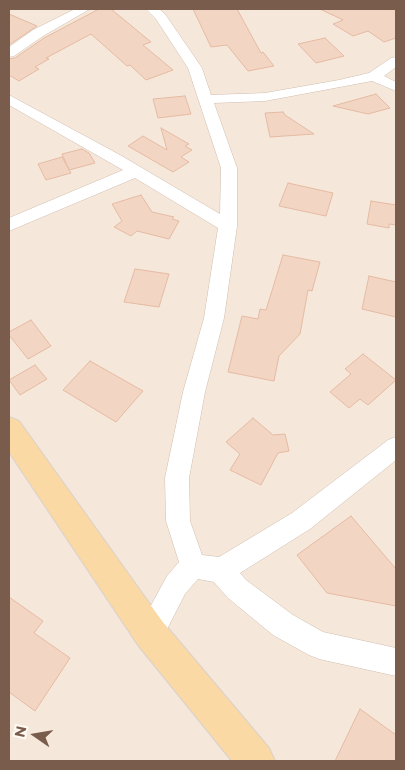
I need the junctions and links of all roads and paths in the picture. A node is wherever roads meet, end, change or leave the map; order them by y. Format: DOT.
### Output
graph roads {
  1 [pos="84,9"];
  2 [pos="152,9"];
  3 [pos="9,52"];
  4 [pos="396,61"];
  5 [pos="374,76"];
  6 [pos="396,86"];
  7 [pos="9,99"];
  8 [pos="207,99"];
  9 [pos="136,171"];
  10 [pos="9,225"];
  11 [pos="228,226"];
  12 [pos="9,428"];
  13 [pos="396,447"];
  14 [pos="194,566"];
  15 [pos="221,570"];
  16 [pos="150,633"];
  17 [pos="396,662"];
  18 [pos="256,761"];
  1 -- 3 [label="street"];
  2 -- 8 [label="street"];
  4 -- 5 [label="street"];
  5 -- 6 [label="street"];
  5 -- 8 [label="street"];
  7 -- 9 [label="street"];
  8 -- 11 [label="street"];
  9 -- 10 [label="street"];
  9 -- 11 [label="street"];
  11 -- 14 [label="street"];
  12 -- 16 [label="main road"];
  13 -- 15 [label="street"];
  14 -- 15 [label="street"];
  14 -- 16 [label="street"];
  15 -- 17 [label="street"];
  16 -- 18 [label="main road"];
}
